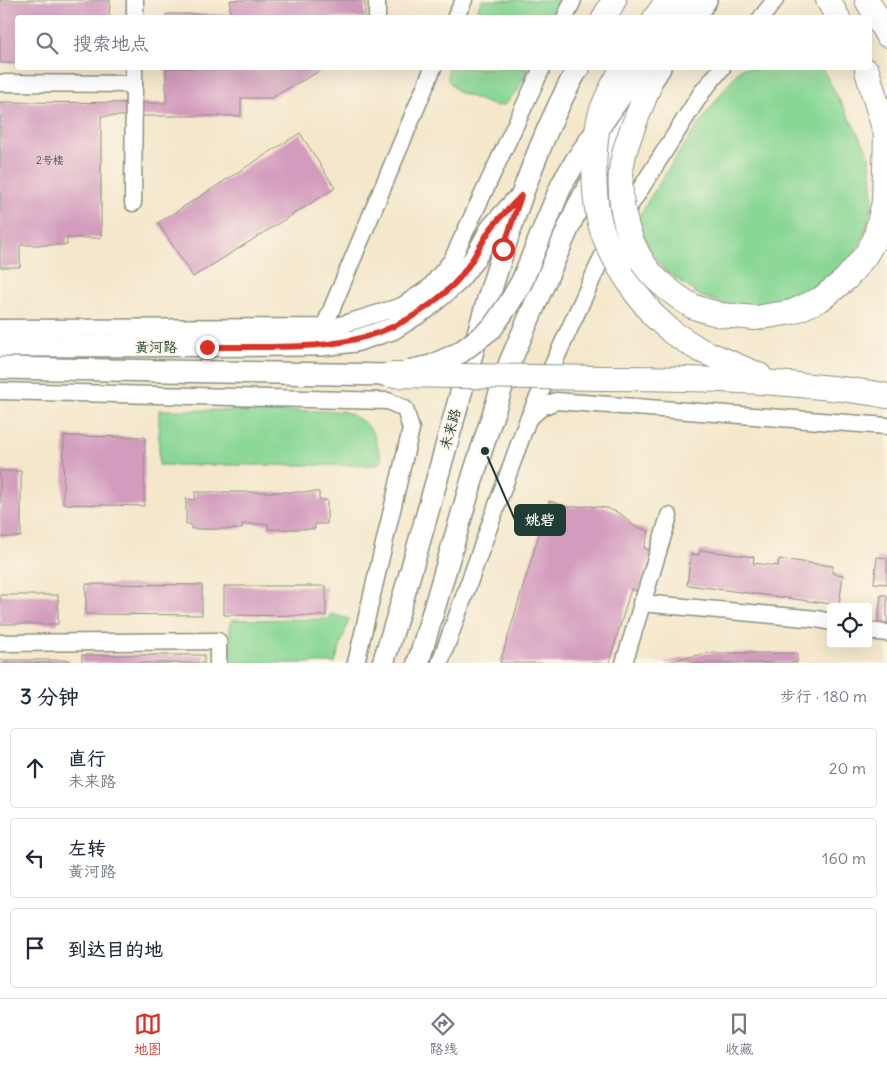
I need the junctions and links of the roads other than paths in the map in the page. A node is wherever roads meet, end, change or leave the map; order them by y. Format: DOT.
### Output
graph roads {
  1 [pos="135,0"];
  2 [pos="377,0"];
  3 [pos="464,0"];
  4 [pos="573,0"];
  5 [pos="614,0"];
  6 [pos="620,0"];
  7 [pos="668,0"];
  8 [pos="686,0"];
  9 [pos="706,0"];
  10 [pos="775,0"];
  11 [pos="828,0"];
  12 [pos="866,0"];
  13 [pos="883,0"];
  14 [pos="887,5"];
  15 [pos="135,15"];
  16 [pos="377,15"];
  17 [pos="456,15"];
  18 [pos="566,15"];
  19 [pos="606,15"];
  20 [pos="611,15"];
  21 [pos="657,15"];
  22 [pos="676,15"];
  23 [pos="696,15"];
  24 [pos="763,15"];
  25 [pos="836,15"];
  26 [pos="887,35"];
  27 [pos="134,70"];
  28 [pos="432,70"];
  29 [pos="541,70"];
  30 [pos="577,70"];
  31 [pos="622,70"];
  32 [pos="720,70"];
  33 [pos="867,70"];
  34 [pos="868,70"];
  35 [pos="650,74"];
  36 [pos="0,83"];
  37 [pos="134,84"];
  38 [pos="887,105"];
  39 [pos="521,196"];
  40 [pos="133,203"];
  41 [pos="324,327"];
  42 [pos="0,328"];
  43 [pos="0,346"];
  44 [pos="0,368"];
  45 [pos="389,375"];
  46 [pos="794,384"];
  47 [pos="0,391"];
  48 [pos="887,396"];
  49 [pos="528,419"];
  50 [pos="887,426"];
  51 [pos="669,516"];
  52 [pos="642,603"];
  53 [pos="827,621"];
  54 [pos="872,631"];
  55 [pos="887,633"];
  56 [pos="0,643"];
  57 [pos="218,663"];
  58 [pos="356,663"];
  59 [pos="383,663"];
  60 [pos="418,663"];
  61 [pos="440,663"];
  62 [pos="624,663"];
  1 -- 15 [label="street"];
  2 -- 16 [label="street"];
  3 -- 17 [label="street"];
  4 -- 18 [label="street"];
  5 -- 19 [label="highway"];
  6 -- 20 [label="main road"];
  7 -- 21 [label="highway"];
  8 -- 22 [label="main road"];
  9 -- 23 [label="main road"];
  10 -- 24 [label="street"];
  11 -- 25 [label="highway"];
  12 -- 26 [label="highway"];
  13 -- 14 [label="highway"];
  27 -- 37 [label="street"];
  28 -- 41 [label="street"];
  29 -- 41 [label="street"];
  30 -- 39 [label="main road, 未来路"];
  31 -- 46 [label="highway, bridge"];
  32 -- 49 [label="street"];
  33 -- 35 [label="highway, bridge"];
  34 -- 38 [label="highway"];
  35 -- 45 [label="main road, 黄河路, bridge"];
  35 -- 60 [label="main road, bridge"];
  36 -- 37 [label="street"];
  37 -- 40 [label="street"];
  39 -- 43 [label="main road, 黄河路"];
  39 -- 59 [label="main road, 未来路"];
  41 -- 42 [label="street"];
  44 -- 45 [label="main road, 黄河路"];
  45 -- 46 [label="highway, bridge"];
  46 -- 48 [label="highway"];
  47 -- 58 [label="street"];
  49 -- 50 [label="street"];
  49 -- 61 [label="street"];
  51 -- 52 [label="street"];
  52 -- 53 [label="street"];
  52 -- 62 [label="street"];
  54 -- 55 [label="street"];
  56 -- 57 [label="street"];
}
